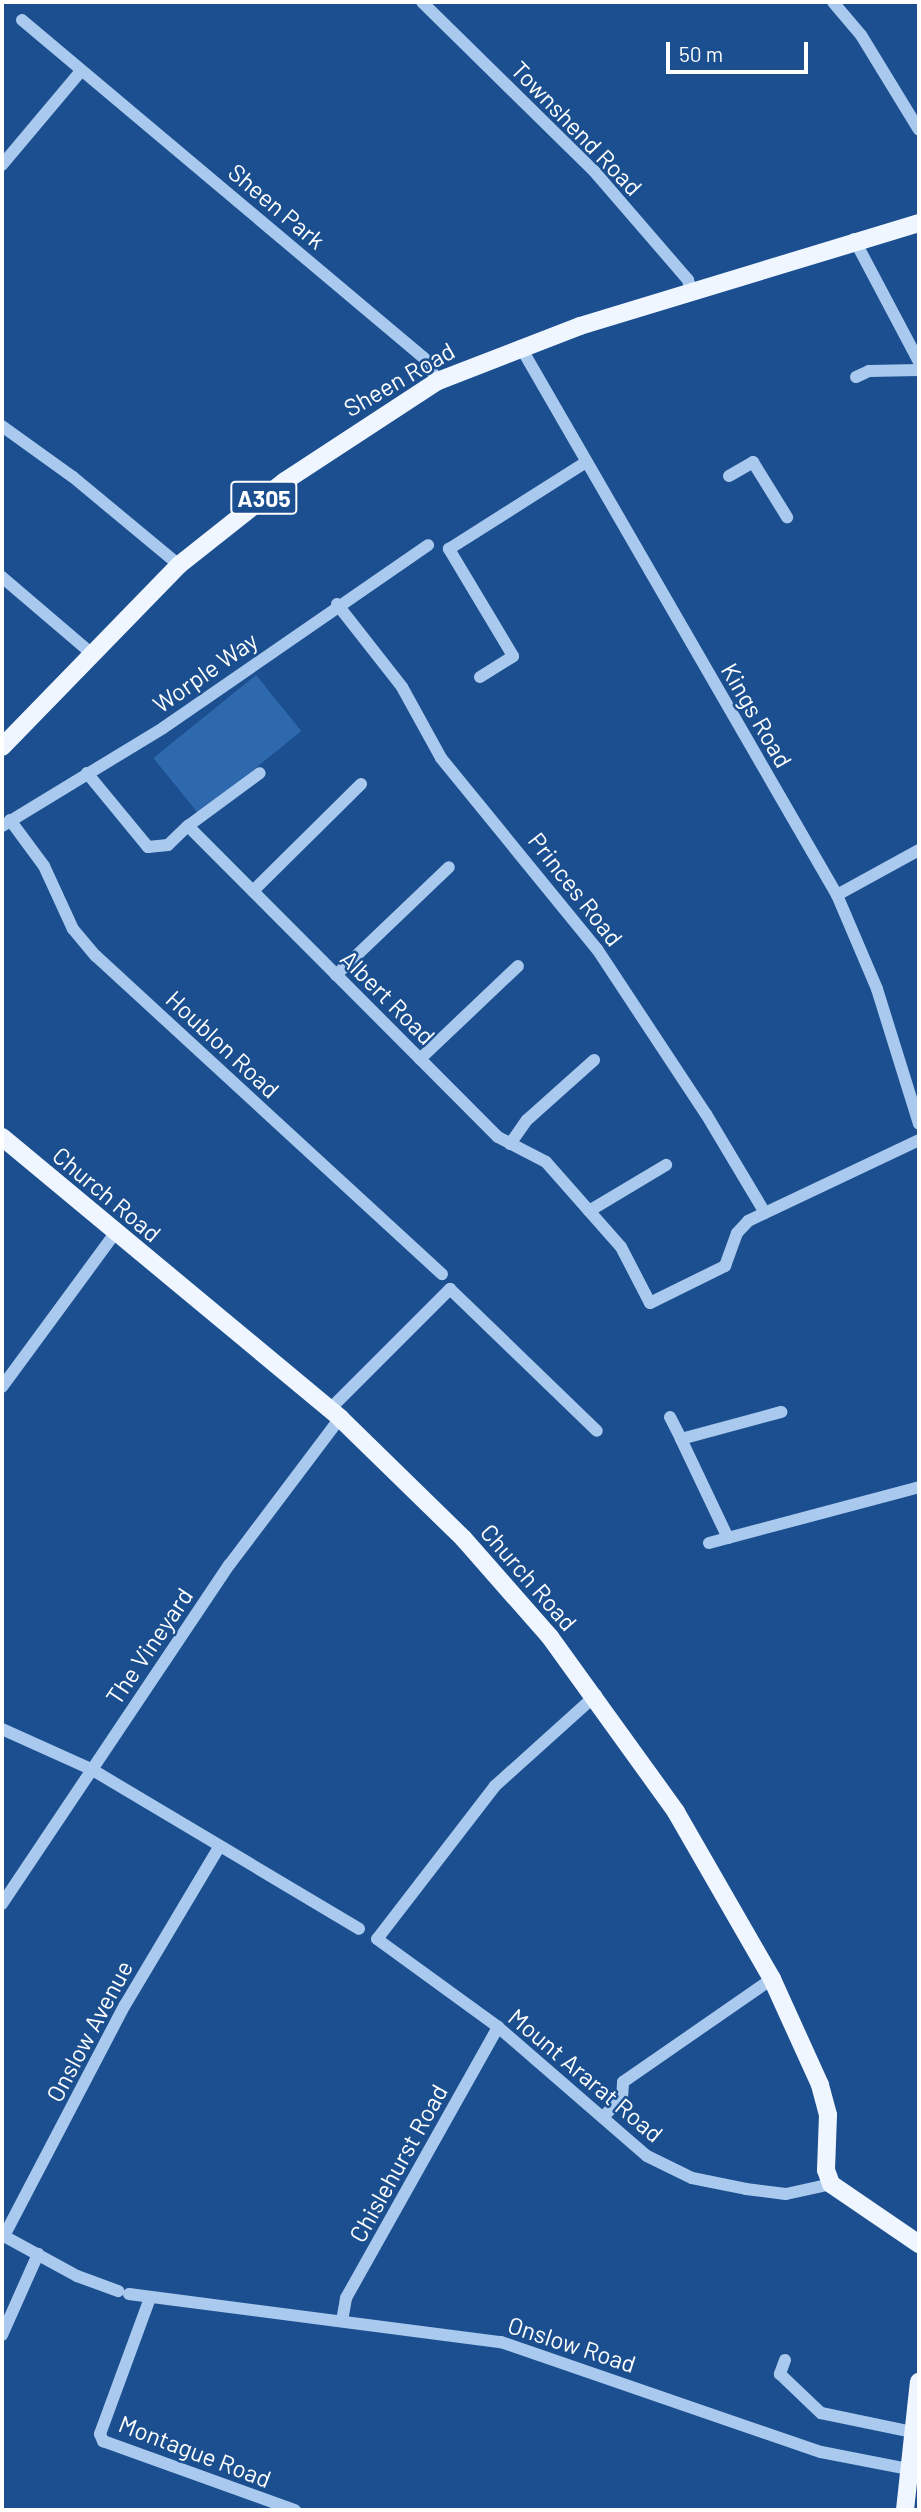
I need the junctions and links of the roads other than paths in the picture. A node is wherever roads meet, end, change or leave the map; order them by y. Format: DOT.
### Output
graph roads {
  1 [pos="422,2"];
  2 [pos="834,2"];
  3 [pos="22,20"];
  4 [pos="81,71"];
  5 [pos="919,130"];
  6 [pos="2,165"];
  7 [pos="919,223"];
  8 [pos="854,240"];
  9 [pos="691,291"];
  10 [pos="520,346"];
  11 [pos="919,362"];
  12 [pos="919,370"];
  13 [pos="856,377"];
  14 [pos="438,381"];
  15 [pos="2,426"];
  16 [pos="586,463"];
  17 [pos="729,476"];
  18 [pos="787,517"];
  19 [pos="428,545"];
  20 [pos="179,565"];
  21 [pos="2,577"];
  22 [pos="337,604"];
  23 [pos="91,653"];
  24 [pos="480,677"];
  25 [pos="2,747"];
  26 [pos="260,772"];
  27 [pos="86,773"];
  28 [pos="361,783"];
  29 [pos="6,823"];
  30 [pos="188,826"];
  31 [pos="919,850"];
  32 [pos="449,867"];
  33 [pos="253,891"];
  34 [pos="837,895"];
  35 [pos="518,966"];
  36 [pos="336,975"];
  37 [pos="420,1059"];
  38 [pos="594,1060"];
  39 [pos="919,1124"];
  40 [pos="2,1137"];
  41 [pos="919,1140"];
  42 [pos="510,1144"];
  43 [pos="666,1166"];
  44 [pos="589,1211"];
  45 [pos="765,1213"];
  46 [pos="116,1232"];
  47 [pos="442,1274"];
  48 [pos="2,1387"];
  49 [pos="780,1412"];
  50 [pos="335,1413"];
  51 [pos="670,1417"];
  52 [pos="597,1431"];
  53 [pos="681,1438"];
  54 [pos="919,1487"];
  55 [pos="728,1538"];
  56 [pos="709,1543"];
  57 [pos="596,1695"];
  58 [pos="2,1729"];
  59 [pos="91,1769"];
  60 [pos="218,1849"];
  61 [pos="2,1904"];
  62 [pos="359,1929"];
  63 [pos="772,1979"];
  64 [pos="498,2027"];
  65 [pos="604,2116"];
  66 [pos="831,2183"];
  67 [pos="3,2236"];
  68 [pos="919,2242"];
  69 [pos="38,2254"];
  70 [pos="150,2298"];
  71 [pos="342,2321"];
  72 [pos="2,2335"];
  73 [pos="785,2360"];
  74 [pos="919,2382"];
  75 [pos="913,2432"];
  76 [pos="914,2470"];
  77 [pos="295,2510"];
  78 [pos="905,2510"];
  1 -- 9 [label="street, Townshend Road"];
  2 -- 5 [label="street"];
  3 -- 4 [label="street, Sheen Park"];
  4 -- 6 [label="street"];
  4 -- 14 [label="street, Sheen Park"];
  7 -- 8 [label="main road, Sheen Road / A305"];
  8 -- 9 [label="main road, Sheen Road / A305"];
  8 -- 11 [label="street"];
  9 -- 10 [label="main road, Sheen Road / A305"];
  10 -- 14 [label="main road, Sheen Road / A305"];
  10 -- 16 [label="street, Kings Road"];
  12 -- 13 [label="street"];
  14 -- 20 [label="main road, Sheen Road / A305"];
  15 -- 20 [label="street"];
  16 -- 24 [label="street"];
  16 -- 34 [label="street, Kings Road"];
  17 -- 18 [label="street"];
  19 -- 22 [label="street, Worple Way"];
  20 -- 23 [label="main road, Sheen Road / A305"];
  21 -- 23 [label="street"];
  22 -- 27 [label="street, Worple Way"];
  22 -- 45 [label="street, Princes Road"];
  23 -- 25 [label="main road, Sheen Road / A305"];
  26 -- 30 [label="street"];
  27 -- 29 [label="street, Worple Way"];
  27 -- 30 [label="street"];
  28 -- 33 [label="street"];
  29 -- 47 [label="street, Houblon Road"];
  30 -- 33 [label="street, Albert Road"];
  31 -- 34 [label="street"];
  32 -- 36 [label="street"];
  33 -- 36 [label="street, Albert Road"];
  34 -- 39 [label="street, Kings Road"];
  35 -- 37 [label="street"];
  36 -- 37 [label="street, Albert Road"];
  37 -- 42 [label="street, Albert Road"];
  38 -- 42 [label="street"];
  40 -- 46 [label="main road, Church Road"];
  41 -- 45 [label="street"];
  42 -- 44 [label="street, Albert Road"];
  43 -- 44 [label="street"];
  44 -- 45 [label="street, Albert Road"];
  46 -- 48 [label="street"];
  46 -- 50 [label="main road, Church Road"];
  49 -- 53 [label="street"];
  50 -- 52 [label="street, The Vineyard"];
  50 -- 57 [label="main road, Church Road"];
  50 -- 59 [label="street, The Vineyard"];
  51 -- 53 [label="street"];
  53 -- 55 [label="street"];
  54 -- 55 [label="street"];
  55 -- 56 [label="street"];
  57 -- 63 [label="main road, Church Road"];
  57 -- 64 [label="street, Mount Ararat Road"];
  58 -- 59 [label="street"];
  59 -- 60 [label="street"];
  59 -- 61 [label="street, The Vineyard"];
  60 -- 62 [label="street"];
  60 -- 67 [label="street, Onslow Avenue"];
  63 -- 65 [label="street"];
  63 -- 66 [label="main road, Church Road"];
  64 -- 65 [label="street, Mount Ararat Road"];
  64 -- 71 [label="street, Chislehurst Road"];
  65 -- 66 [label="street, Mount Ararat Road"];
  66 -- 68 [label="main road"];
  67 -- 69 [label="street, Onslow Road"];
  69 -- 70 [label="street, Onslow Road"];
  69 -- 72 [label="street"];
  70 -- 71 [label="street, Onslow Road"];
  70 -- 77 [label="street, Montague Road"];
  71 -- 76 [label="street, Onslow Road"];
  73 -- 75 [label="street"];
  74 -- 75 [label="main road"];
  75 -- 76 [label="main road"];
  76 -- 78 [label="main road"];
}
